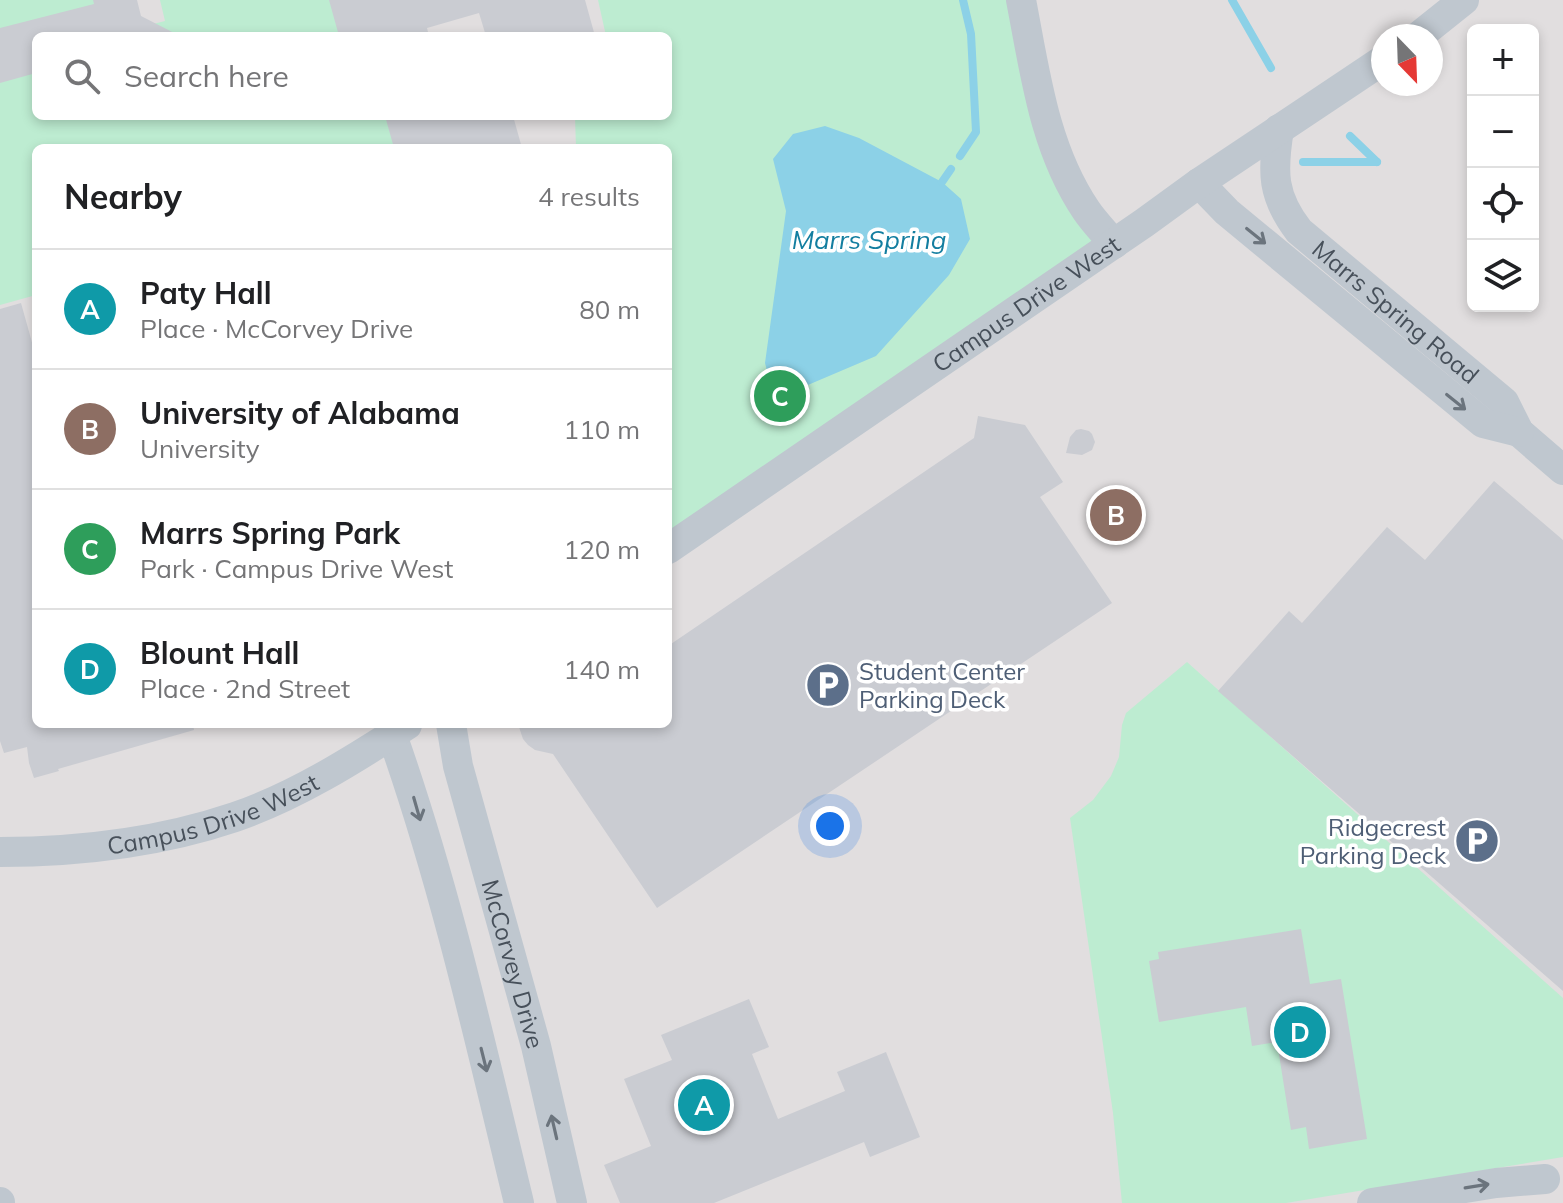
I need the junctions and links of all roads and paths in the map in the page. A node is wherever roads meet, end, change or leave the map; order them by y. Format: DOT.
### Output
graph roads {
  1 [pos="1021,0"];
  2 [pos="1464,0"];
  3 [pos="1434,24"];
  4 [pos="1371,68"];
  5 [pos="1279,129"];
  6 [pos="1199,183"];
  7 [pos="1114,244"];
  8 [pos="1519,432"];
  9 [pos="1563,470"];
  10 [pos="672,546"];
  11 [pos="452,728"];
  12 [pos="400,730"];
  13 [pos="0,852"];
  14 [pos="502,925"];
  15 [pos="454,937"];
  16 [pos="1557,1182"];
  17 [pos="519,1203"];
  18 [pos="572,1203"];
  19 [pos="1372,1203"];
  1 -- 7 [label="street"];
  2 -- 3 [label="street"];
  4 -- 5 [label="street, Campus Drive West"];
  5 -- 6 [label="street, Campus Drive West"];
  5 -- 8 [label="street, Marrs Spring Road"];
  6 -- 7 [label="street, Campus Drive West"];
  6 -- 8 [label="street, one-way"];
  7 -- 10 [label="street, Campus Drive West"];
  8 -- 9 [label="street, Marrs Spring Road"];
  11 -- 14 [label="street, McCorvey Drive"];
  12 -- 13 [label="street, Campus Drive West"];
  12 -- 15 [label="street, McCorvey Drive, one-way"];
  14 -- 15 [label="street"];
  18 -- 14 [label="street, McCorvey Drive, one-way"];
  15 -- 17 [label="street, McCorvey Drive, one-way"];
  19 -- 16 [label="street, one-way"];
}
